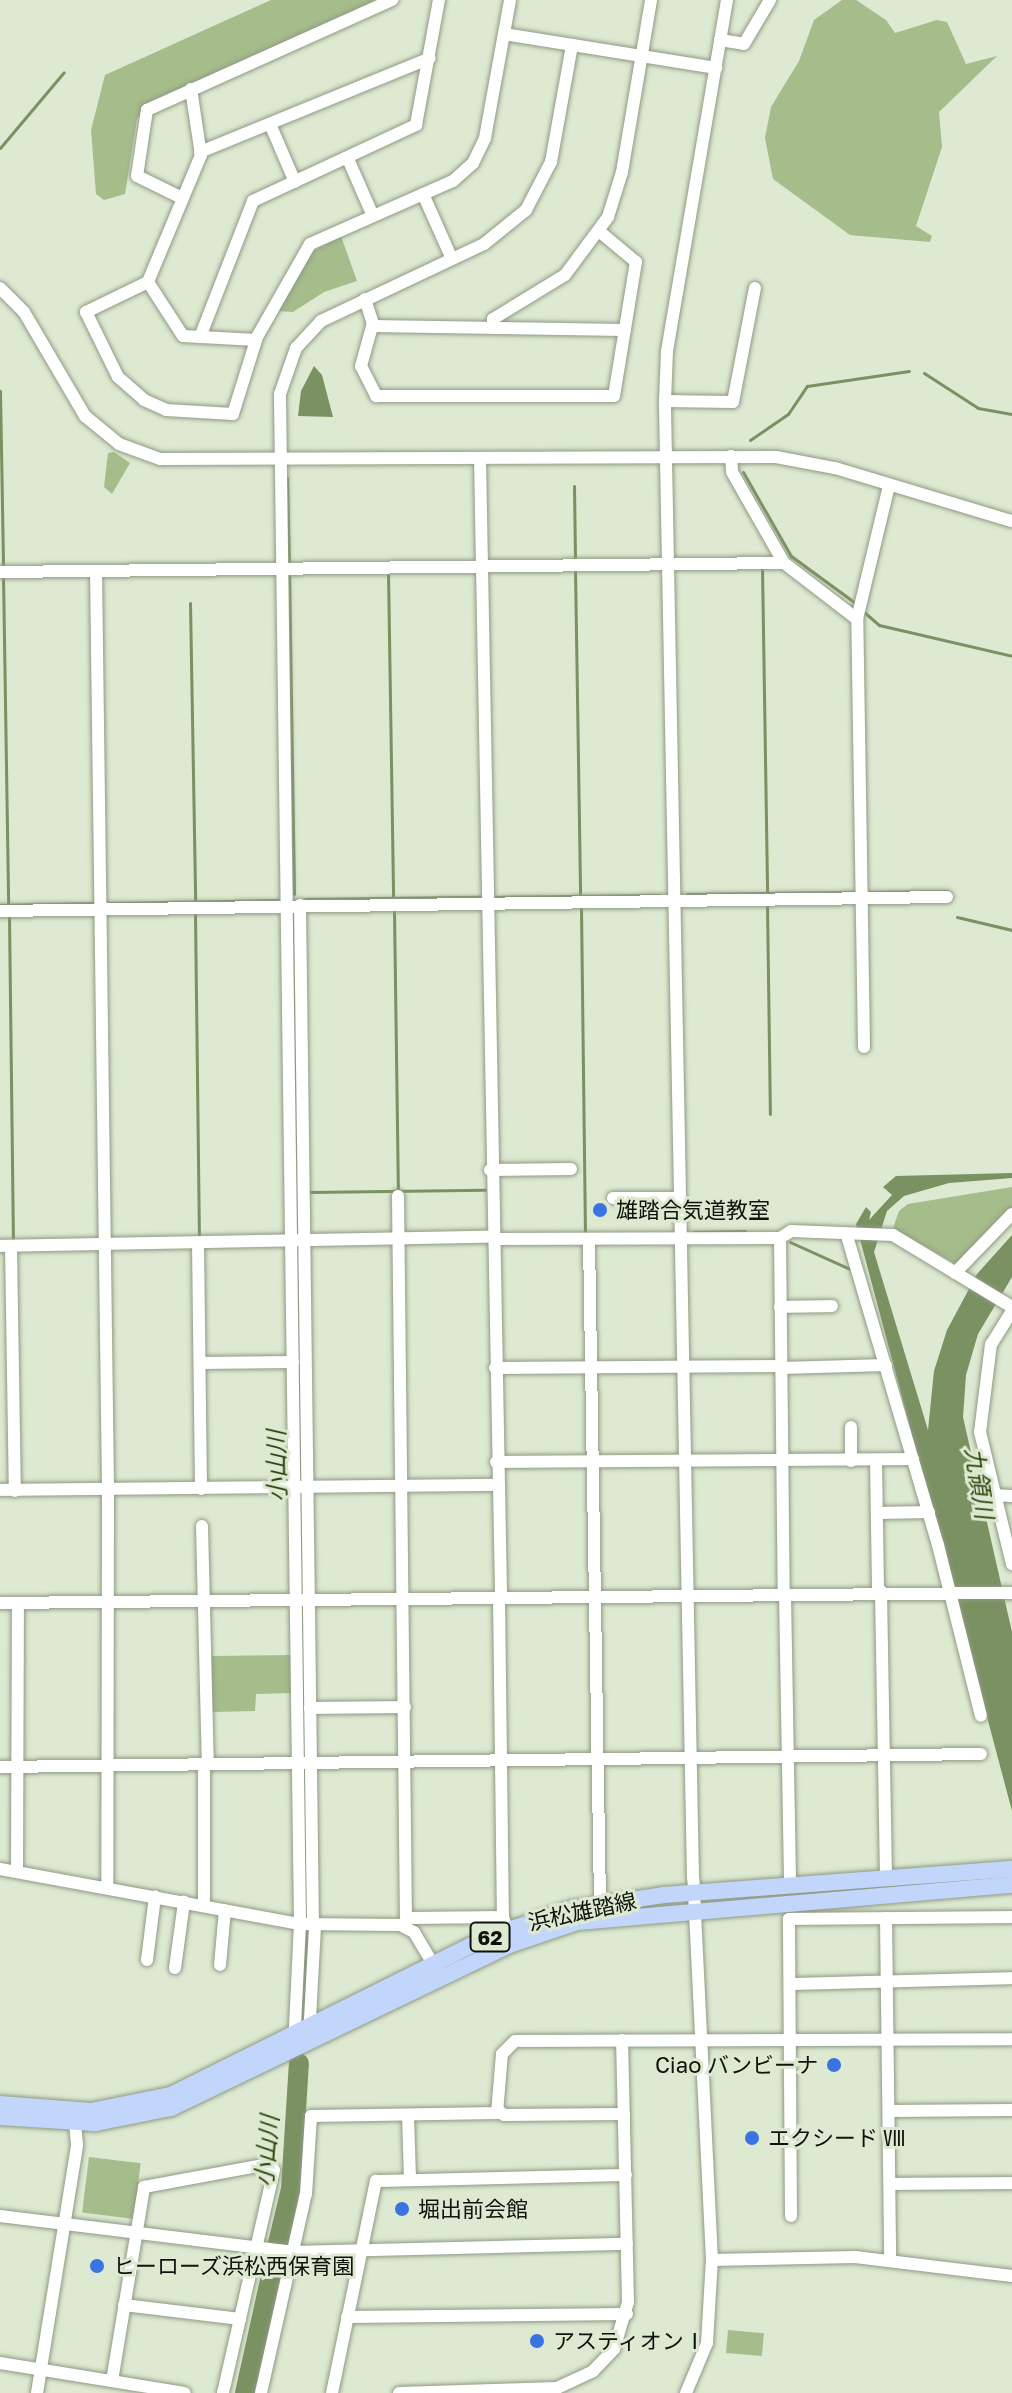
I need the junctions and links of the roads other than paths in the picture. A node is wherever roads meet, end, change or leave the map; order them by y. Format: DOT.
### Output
graph roads {
  1 [pos="392,0"];
  2 [pos="439,0"];
  3 [pos="510,0"];
  4 [pos="651,0"];
  5 [pos="727,0"];
  6 [pos="770,0"];
  7 [pos="504,34"];
  8 [pos="720,40"];
  9 [pos="572,45"];
  10 [pos="642,56"];
  11 [pos="430,58"];
  12 [pos="716,68"];
  13 [pos="191,89"];
  14 [pos="270,124"];
  15 [pos="200,152"];
  16 [pos="348,159"];
  17 [pos="295,182"];
  18 [pos="423,194"];
  19 [pos="182,198"];
  20 [pos="373,216"];
  21 [pos="600,232"];
  22 [pos="452,259"];
  23 [pos="148,282"];
  24 [pos="0,288"];
  25 [pos="755,288"];
  26 [pos="365,299"];
  27 [pos="372,326"];
  28 [pos="493,328"];
  29 [pos="625,330"];
  30 [pos="200,337"];
  31 [pos="256,340"];
  32 [pos="665,401"];
  33 [pos="731,456"];
  34 [pos="665,457"];
  35 [pos="480,458"];
  36 [pos="281,461"];
  37 [pos="889,486"];
  38 [pos="1012,521"];
  39 [pos="784,563"];
  40 [pos="665,564"];
  41 [pos="481,567"];
  42 [pos="287,569"];
  43 [pos="96,571"];
  44 [pos="0,572"];
  45 [pos="857,619"];
  46 [pos="947,897"];
  47 [pos="862,898"];
  48 [pos="673,900"];
  49 [pos="487,903"];
  50 [pos="294,906"];
  51 [pos="101,909"];
  52 [pos="0,911"];
  53 [pos="864,1047"];
  54 [pos="571,1169"];
  55 [pos="490,1170"];
  56 [pos="398,1196"];
  57 [pos="613,1198"];
  58 [pos="678,1198"];
  59 [pos="1012,1214"];
  60 [pos="852,1237"];
  61 [pos="492,1238"];
  62 [pos="680,1238"];
  63 [pos="780,1238"];
  64 [pos="399,1239"];
  65 [pos="589,1239"];
  66 [pos="299,1241"];
  67 [pos="198,1243"];
  68 [pos="105,1244"];
  69 [pos="6,1246"];
  70 [pos="960,1276"];
  71 [pos="299,1285"];
  72 [pos="832,1306"];
  73 [pos="780,1307"];
  74 [pos="1009,1307"];
  75 [pos="293,1362"];
  76 [pos="200,1363"];
  77 [pos="886,1365"];
  78 [pos="781,1367"];
  79 [pos="495,1368"];
  80 [pos="591,1368"];
  81 [pos="686,1368"];
  82 [pos="851,1427"];
  83 [pos="913,1459"];
  84 [pos="688,1461"];
  85 [pos="782,1461"];
  86 [pos="851,1461"];
  87 [pos="876,1461"];
  88 [pos="496,1462"];
  89 [pos="592,1462"];
  90 [pos="401,1485"];
  91 [pos="497,1485"];
  92 [pos="301,1486"];
  93 [pos="201,1489"];
  94 [pos="0,1490"];
  95 [pos="108,1490"];
  96 [pos="15,1491"];
  97 [pos="993,1495"];
  98 [pos="1012,1496"];
  99 [pos="929,1512"];
  100 [pos="877,1513"];
  101 [pos="202,1526"];
  102 [pos="1012,1564"];
  103 [pos="880,1591"];
  104 [pos="949,1592"];
  105 [pos="1010,1593"];
  106 [pos="784,1594"];
  107 [pos="689,1595"];
  108 [pos="594,1596"];
  109 [pos="500,1598"];
  110 [pos="403,1599"];
  111 [pos="303,1600"];
  112 [pos="206,1601"];
  113 [pos="107,1602"];
  114 [pos="0,1603"];
  115 [pos="18,1603"];
  116 [pos="405,1707"];
  117 [pos="310,1708"];
  118 [pos="981,1716"];
  119 [pos="981,1754"];
  120 [pos="884,1756"];
  121 [pos="787,1757"];
  122 [pos="692,1758"];
  123 [pos="596,1759"];
  124 [pos="501,1760"];
  125 [pos="405,1761"];
  126 [pos="305,1763"];
  127 [pos="206,1764"];
  128 [pos="109,1766"];
  129 [pos="0,1767"];
  130 [pos="18,1767"];
  131 [pos="0,1869"];
  132 [pos="1012,1869"];
  133 [pos="17,1872"];
  134 [pos="886,1875"];
  135 [pos="790,1884"];
  136 [pos="1012,1885"];
  137 [pos="107,1888"];
  138 [pos="155,1897"];
  139 [pos="695,1901"];
  140 [pos="184,1902"];
  141 [pos="600,1903"];
  142 [pos="204,1906"];
  143 [pos="225,1910"];
  144 [pos="1012,1917"];
  145 [pos="886,1918"];
  146 [pos="407,1922"];
  147 [pos="505,1923"];
  148 [pos="308,1925"];
  149 [pos="147,1960"];
  150 [pos="220,1965"];
  151 [pos="175,1968"];
  152 [pos="438,1972"];
  153 [pos="1012,1978"];
  154 [pos="887,1979"];
  155 [pos="790,1984"];
  156 [pos="306,2031"];
  157 [pos="1012,2039"];
  158 [pos="622,2040"];
  159 [pos="704,2040"];
  160 [pos="888,2040"];
  161 [pos="790,2041"];
  162 [pos="0,2104"];
  163 [pos="1012,2110"];
  164 [pos="499,2111"];
  165 [pos="889,2111"];
  166 [pos="624,2114"];
  167 [pos="408,2115"];
  168 [pos="0,2117"];
  169 [pos="75,2124"];
  170 [pos="626,2175"];
  171 [pos="410,2180"];
  172 [pos="1012,2183"];
  173 [pos="890,2184"];
  174 [pos="0,2216"];
  175 [pos="791,2216"];
  176 [pos="64,2227"];
  177 [pos="136,2234"];
  178 [pos="627,2244"];
  179 [pos="256,2248"];
  180 [pos="361,2250"];
  181 [pos="292,2252"];
  182 [pos="890,2259"];
  183 [pos="712,2260"];
  184 [pos="1012,2276"];
  185 [pos="124,2305"];
  186 [pos="627,2314"];
  187 [pos="347,2317"];
  188 [pos="240,2319"];
  189 [pos="0,2363"];
  190 [pos="40,2370"];
  191 [pos="112,2381"];
  192 [pos="487,2392"];
  193 [pos="37,2393"];
  194 [pos="185,2393"];
  195 [pos="223,2393"];
  196 [pos="261,2393"];
  197 [pos="332,2393"];
  198 [pos="399,2393"];
  199 [pos="686,2393"];
  1 -- 13 [label="street"];
  2 -- 11 [label="street"];
  3 -- 7 [label="street"];
  4 -- 10 [label="street"];
  5 -- 8 [label="street"];
  6 -- 8 [label="street"];
  7 -- 9 [label="street"];
  7 -- 18 [label="street"];
  8 -- 12 [label="street"];
  9 -- 10 [label="street"];
  9 -- 22 [label="street"];
  10 -- 12 [label="street"];
  10 -- 21 [label="street"];
  11 -- 14 [label="street"];
  11 -- 16 [label="street"];
  12 -- 32 [label="street"];
  13 -- 15 [label="street"];
  13 -- 19 [label="street"];
  14 -- 15 [label="street"];
  14 -- 17 [label="street"];
  15 -- 19 [label="street"];
  16 -- 17 [label="street"];
  16 -- 20 [label="street"];
  17 -- 30 [label="street"];
  18 -- 20 [label="street"];
  18 -- 22 [label="street"];
  19 -- 23 [label="street"];
  20 -- 31 [label="street"];
  21 -- 28 [label="street"];
  21 -- 29 [label="street"];
  22 -- 26 [label="street"];
  23 -- 30 [label="street"];
  23 -- 31 [label="street"];
  24 -- 36 [label="street"];
  25 -- 32 [label="street"];
  26 -- 27 [label="street"];
  26 -- 36 [label="street"];
  27 -- 28 [label="street"];
  27 -- 29 [label="street"];
  28 -- 29 [label="street"];
  30 -- 31 [label="street"];
  32 -- 34 [label="street"];
  33 -- 34 [label="street"];
  33 -- 37 [label="street"];
  33 -- 39 [label="street"];
  34 -- 35 [label="street"];
  34 -- 40 [label="street"];
  35 -- 36 [label="street"];
  35 -- 41 [label="street"];
  36 -- 42 [label="street"];
  37 -- 38 [label="street"];
  37 -- 45 [label="street"];
  39 -- 40 [label="street"];
  39 -- 45 [label="street"];
  40 -- 41 [label="street"];
  40 -- 48 [label="street"];
  41 -- 42 [label="street"];
  41 -- 49 [label="street"];
  42 -- 43 [label="street"];
  42 -- 50 [label="street"];
  43 -- 44 [label="street"];
  43 -- 51 [label="street"];
  45 -- 47 [label="street"];
  46 -- 47 [label="street"];
  47 -- 48 [label="street"];
  47 -- 53 [label="street"];
  48 -- 49 [label="street"];
  48 -- 58 [label="street"];
  49 -- 50 [label="street"];
  49 -- 55 [label="street"];
  50 -- 51 [label="street"];
  50 -- 66 [label="street"];
  51 -- 52 [label="street"];
  51 -- 68 [label="street"];
  54 -- 55 [label="street"];
  55 -- 61 [label="street"];
  56 -- 64 [label="street"];
  57 -- 58 [label="street"];
  58 -- 62 [label="street"];
  59 -- 70 [label="street"];
  60 -- 63 [label="street"];
  60 -- 70 [label="street"];
  60 -- 77 [label="street"];
  61 -- 64 [label="street"];
  61 -- 65 [label="street"];
  61 -- 79 [label="street"];
  62 -- 63 [label="street"];
  62 -- 65 [label="street"];
  62 -- 81 [label="street"];
  63 -- 73 [label="street"];
  64 -- 66 [label="street"];
  64 -- 90 [label="street"];
  65 -- 80 [label="street"];
  66 -- 67 [label="street"];
  66 -- 71 [label="street"];
  67 -- 68 [label="street"];
  67 -- 76 [label="street"];
  68 -- 69 [label="street"];
  68 -- 95 [label="street"];
  69 -- 96 [label="street"];
  70 -- 74 [label="street"];
  71 -- 75 [label="street"];
  71 -- 92 [label="street"];
  72 -- 73 [label="street"];
  73 -- 78 [label="street"];
  74 -- 97 [label="street"];
  75 -- 76 [label="street"];
  75 -- 92 [label="street"];
  76 -- 93 [label="street"];
  77 -- 78 [label="street"];
  77 -- 83 [label="street"];
  78 -- 81 [label="street"];
  78 -- 85 [label="street"];
  79 -- 80 [label="street"];
  79 -- 88 [label="street"];
  80 -- 81 [label="street"];
  80 -- 89 [label="street"];
  81 -- 84 [label="street"];
  82 -- 86 [label="street"];
  83 -- 87 [label="street"];
  83 -- 99 [label="street"];
  84 -- 85 [label="street"];
  84 -- 89 [label="street"];
  84 -- 107 [label="street"];
  85 -- 86 [label="street"];
  85 -- 106 [label="street"];
  86 -- 87 [label="street"];
  87 -- 100 [label="street"];
  88 -- 89 [label="street"];
  88 -- 91 [label="street"];
  89 -- 108 [label="street"];
  90 -- 91 [label="street"];
  90 -- 92 [label="street"];
  90 -- 110 [label="street"];
  91 -- 109 [label="street"];
  92 -- 93 [label="street"];
  92 -- 111 [label="street"];
  93 -- 95 [label="street"];
  94 -- 96 [label="street"];
  95 -- 96 [label="street"];
  95 -- 113 [label="street"];
  97 -- 98 [label="street"];
  97 -- 102 [label="street"];
  99 -- 100 [label="street"];
  99 -- 104 [label="street"];
  100 -- 103 [label="street"];
  101 -- 112 [label="street"];
  103 -- 104 [label="street"];
  103 -- 106 [label="street"];
  103 -- 120 [label="street"];
  104 -- 105 [label="street"];
  104 -- 118 [label="street"];
  106 -- 107 [label="street"];
  106 -- 121 [label="street"];
  107 -- 108 [label="street"];
  107 -- 122 [label="street"];
  108 -- 109 [label="street"];
  108 -- 123 [label="street"];
  109 -- 110 [label="street"];
  109 -- 124 [label="street"];
  110 -- 111 [label="street"];
  110 -- 116 [label="street"];
  111 -- 112 [label="street"];
  111 -- 117 [label="street"];
  111 -- 126 [label="street"];
  112 -- 113 [label="street"];
  112 -- 127 [label="street"];
  113 -- 115 [label="street"];
  113 -- 128 [label="street"];
  114 -- 115 [label="street"];
  115 -- 130 [label="street"];
  116 -- 117 [label="street"];
  116 -- 125 [label="street"];
  117 -- 126 [label="street"];
  119 -- 120 [label="street"];
  120 -- 121 [label="street"];
  120 -- 134 [label="street"];
  121 -- 122 [label="street"];
  121 -- 135 [label="street"];
  122 -- 123 [label="street"];
  122 -- 139 [label="street"];
  123 -- 124 [label="street"];
  123 -- 141 [label="street"];
  124 -- 125 [label="street"];
  124 -- 147 [label="street"];
  125 -- 126 [label="street"];
  125 -- 146 [label="street"];
  126 -- 127 [label="street"];
  126 -- 148 [label="street"];
  127 -- 128 [label="street"];
  127 -- 142 [label="street"];
  128 -- 130 [label="street"];
  128 -- 137 [label="street"];
  129 -- 130 [label="street"];
  130 -- 133 [label="street"];
  131 -- 133 [label="street"];
  132 -- 134 [label="main road, 浜松雄踏線 / 62"];
  133 -- 137 [label="street"];
  134 -- 135 [label="main road, 浜松雄踏線 / 62"];
  135 -- 139 [label="main road, 浜松雄踏線 / 62"];
  136 -- 139 [label="main road, 浜松雄踏線 / 62"];
  137 -- 138 [label="street"];
  138 -- 140 [label="street"];
  138 -- 149 [label="street"];
  139 -- 141 [label="main road, 浜松雄踏線 / 62"];
  139 -- 152 [label="main road, 浜松雄踏線 / 62"];
  139 -- 159 [label="street"];
  140 -- 142 [label="street"];
  140 -- 151 [label="street"];
  141 -- 147 [label="main road, 浜松雄踏線 / 62"];
  142 -- 143 [label="street"];
  143 -- 148 [label="street"];
  143 -- 150 [label="street"];
  144 -- 145 [label="street"];
  145 -- 154 [label="street"];
  145 -- 155 [label="street"];
  146 -- 147 [label="street"];
  146 -- 148 [label="street"];
  146 -- 152 [label="street"];
  147 -- 152 [label="main road, 浜松雄踏線 / 62"];
  148 -- 156 [label="street"];
  152 -- 156 [label="main road, 浜松雄踏線 / 62"];
  152 -- 169 [label="main road, 浜松雄踏線 / 62"];
  153 -- 154 [label="street"];
  154 -- 155 [label="street"];
  154 -- 160 [label="street"];
  155 -- 161 [label="street"];
  156 -- 162 [label="main road, 浜松雄踏線 / 62"];
  157 -- 160 [label="street"];
  158 -- 159 [label="street"];
  158 -- 164 [label="street"];
  158 -- 166 [label="street"];
  159 -- 161 [label="street"];
  159 -- 183 [label="street"];
  160 -- 161 [label="street"];
  160 -- 165 [label="street"];
  161 -- 175 [label="street"];
  163 -- 165 [label="street"];
  164 -- 166 [label="street"];
  164 -- 167 [label="street"];
  165 -- 173 [label="street"];
  166 -- 170 [label="street"];
  167 -- 171 [label="street"];
  167 -- 181 [label="street"];
  168 -- 169 [label="main road, 浜松雄踏線 / 62"];
  169 -- 176 [label="street"];
  170 -- 171 [label="street"];
  170 -- 178 [label="street"];
  171 -- 180 [label="street"];
  172 -- 173 [label="street"];
  173 -- 182 [label="street"];
  174 -- 176 [label="street"];
  176 -- 177 [label="street"];
  176 -- 190 [label="street"];
  177 -- 179 [label="street"];
  177 -- 179 [label="street"];
  177 -- 185 [label="street"];
  178 -- 180 [label="street"];
  178 -- 186 [label="street"];
  179 -- 181 [label="street"];
  179 -- 188 [label="street"];
  180 -- 181 [label="street"];
  180 -- 187 [label="street"];
  181 -- 196 [label="street"];
  182 -- 183 [label="street"];
  182 -- 184 [label="street"];
  183 -- 199 [label="street"];
  185 -- 188 [label="street"];
  185 -- 191 [label="street"];
  186 -- 187 [label="street"];
  186 -- 192 [label="street"];
  187 -- 197 [label="street"];
  188 -- 195 [label="street"];
  189 -- 190 [label="street"];
  190 -- 191 [label="street"];
  190 -- 193 [label="street"];
  191 -- 194 [label="street"];
  192 -- 198 [label="street"];
}
